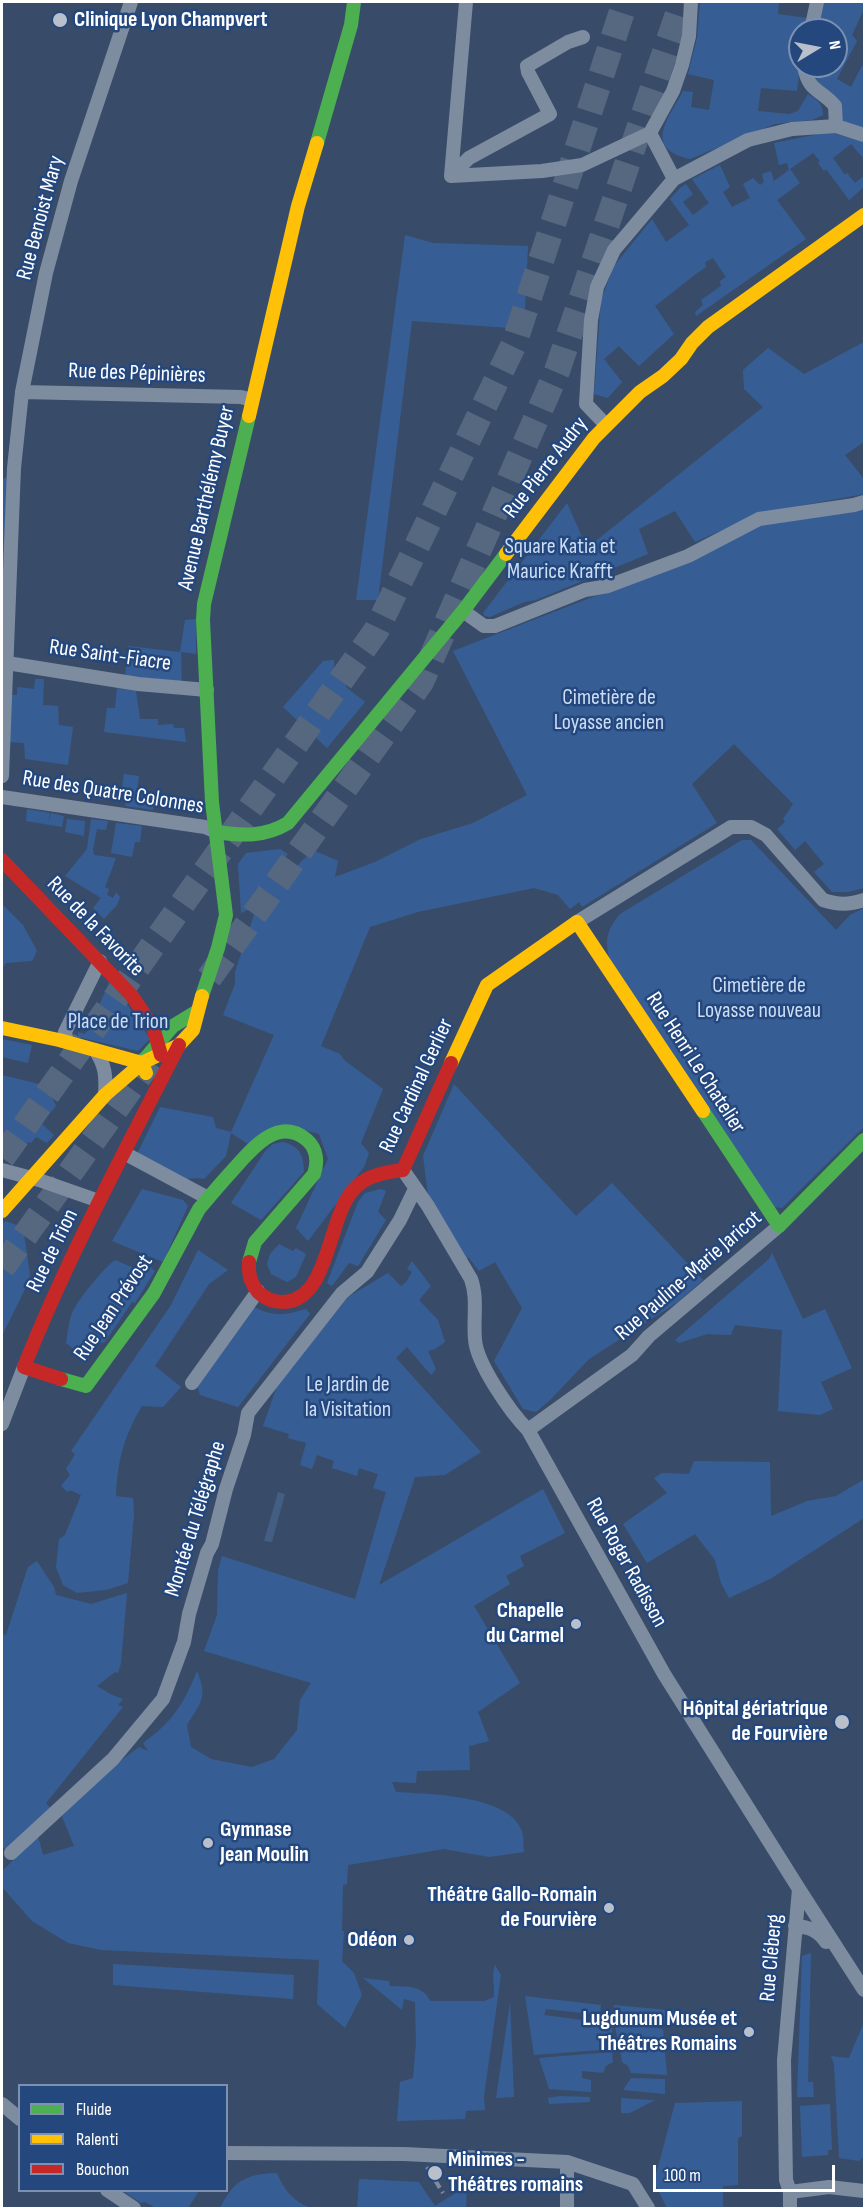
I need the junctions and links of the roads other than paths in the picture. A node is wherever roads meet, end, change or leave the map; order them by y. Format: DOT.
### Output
graph roads {
  1 [pos="131,2"];
  2 [pos="354,2"];
  3 [pos="466,2"];
  4 [pos="691,2"];
  5 [pos="817,2"];
  6 [pos="814,18"];
  7 [pos="583,37"];
  8 [pos="807,78"];
  9 [pos="836,126"];
  10 [pos="650,133"];
  11 [pos="864,135"];
  12 [pos="451,176"];
  13 [pos="674,179"];
  14 [pos="864,214"];
  15 [pos="22,392"];
  16 [pos="252,400"];
  17 [pos="606,425"];
  18 [pos="864,502"];
  19 [pos="463,611"];
  20 [pos="7,663"];
  21 [pos="207,690"];
  22 [pos="2,776"];
  23 [pos="2,797"];
  24 [pos="217,832"];
  25 [pos="2,860"];
  26 [pos="864,900"];
  27 [pos="577,922"];
  28 [pos="100,962"];
  29 [pos="196,1012"];
  30 [pos="2,1028"];
  31 [pos="156,1033"];
  32 [pos="67,1042"];
  33 [pos="179,1045"];
  34 [pos="95,1050"];
  35 [pos="162,1055"];
  36 [pos="142,1063"];
  37 [pos="160,1080"];
  38 [pos="105,1095"];
  39 [pos="150,1100"];
  40 [pos="864,1140"];
  41 [pos="124,1154"];
  42 [pos="2,1170"];
  43 [pos="403,1170"];
  44 [pos="30,1178"];
  45 [pos="415,1189"];
  46 [pos="208,1198"];
  47 [pos="99,1201"];
  48 [pos="2,1211"];
  49 [pos="779,1226"];
  50 [pos="258,1292"];
  51 [pos="24,1367"];
  52 [pos="192,1383"];
  53 [pos="2,1424"];
  54 [pos="528,1430"];
  55 [pos="11,1853"];
  56 [pos="799,1890"];
  57 [pos="795,1926"];
  58 [pos="848,1966"];
  59 [pos="864,1990"];
  60 [pos="2,2104"];
  61 [pos="18,2117"];
  62 [pos="228,2153"];
  63 [pos="567,2162"];
  64 [pos="864,2191"];
  65 [pos="110,2192"];
  66 [pos="790,2192"];
  67 [pos="134,2208"];
  68 [pos="567,2208"];
  69 [pos="648,2208"];
  70 [pos="790,2208"];
  1 -- 15 [label="street, Rue Benoist Mary"];
  2 -- 16 [label="street, Avenue Barthélémy Buyer"];
  3 -- 12 [label="street"];
  4 -- 10 [label="street"];
  5 -- 6 [label="street"];
  7 -- 12 [label="street"];
  8 -- 9 [label="street"];
  9 -- 11 [label="street"];
  9 -- 13 [label="street"];
  10 -- 12 [label="street"];
  10 -- 13 [label="street"];
  13 -- 17 [label="street"];
  14 -- 17 [label="street, Rue Pierre Audry"];
  15 -- 16 [label="street, Rue des Pépinières"];
  15 -- 20 [label="street, Rue Benoist Mary"];
  16 -- 21 [label="street, Avenue Barthélémy Buyer"];
  17 -- 19 [label="street, Rue Pierre Audry"];
  18 -- 19 [label="street"];
  19 -- 24 [label="street, Rue Pierre Audry"];
  20 -- 21 [label="street, Rue Saint-Fiacre"];
  20 -- 22 [label="street, Rue Benoist Mary"];
  21 -- 24 [label="street, Avenue Barthélémy Buyer"];
  23 -- 24 [label="street, Rue des Quatre Colonnes"];
  24 -- 29 [label="street, Avenue Barthélémy Buyer"];
  25 -- 28 [label="street, Rue de la Favorite"];
  26 -- 27 [label="street, Rue Cardinal Gerlier"];
  27 -- 43 [label="street, Rue Cardinal Gerlier"];
  27 -- 49 [label="street, Rue Henri Le Chatelier"];
  28 -- 31 [label="street, Rue de la Favorite"];
  28 -- 32 [label="street"];
  29 -- 31 [label="street"];
  29 -- 33 [label="street"];
  30 -- 32 [label="street"];
  31 -- 35 [label="street"];
  31 -- 36 [label="street"];
  32 -- 34 [label="street"];
  33 -- 35 [label="street"];
  33 -- 37 [label="street"];
  34 -- 36 [label="street"];
  34 -- 38 [label="street"];
  35 -- 36 [label="street"];
  35 -- 37 [label="street"];
  36 -- 38 [label="street"];
  36 -- 39 [label="street"];
  37 -- 39 [label="street"];
  38 -- 44 [label="street"];
  39 -- 41 [label="street, Rue de Trion"];
  40 -- 49 [label="street, Rue Pauline-Marie Jaricot"];
  41 -- 46 [label="street"];
  41 -- 47 [label="street, Rue de Trion"];
  42 -- 44 [label="street"];
  43 -- 45 [label="street, Rue Roger Radisson"];
  43 -- 50 [label="street, Rue Cardinal Gerlier"];
  44 -- 47 [label="street"];
  44 -- 48 [label="street"];
  45 -- 54 [label="street, Rue Roger Radisson"];
  45 -- 55 [label="street, Montée du Télégraphe"];
  46 -- 50 [label="street"];
  46 -- 51 [label="street, Rue Jean Prévost"];
  47 -- 51 [label="street, Rue de Trion"];
  49 -- 54 [label="street, Rue Pauline-Marie Jaricot"];
  50 -- 52 [label="street"];
  51 -- 53 [label="street, Rue de Trion"];
  54 -- 56 [label="street, Rue Roger Radisson"];
  56 -- 57 [label="street, Rue Cléberg"];
  56 -- 58 [label="street, Rue Roger Radisson"];
  57 -- 58 [label="street, Rue Roger Radisson"];
  57 -- 66 [label="street, Rue Cléberg"];
  58 -- 59 [label="street, Rue Roger Radisson"];
  60 -- 61 [label="street"];
  62 -- 63 [label="street"];
  63 -- 68 [label="street"];
  63 -- 69 [label="street"];
  64 -- 66 [label="street"];
  65 -- 67 [label="street"];
  66 -- 70 [label="street, Rue Cléberg"];
}
